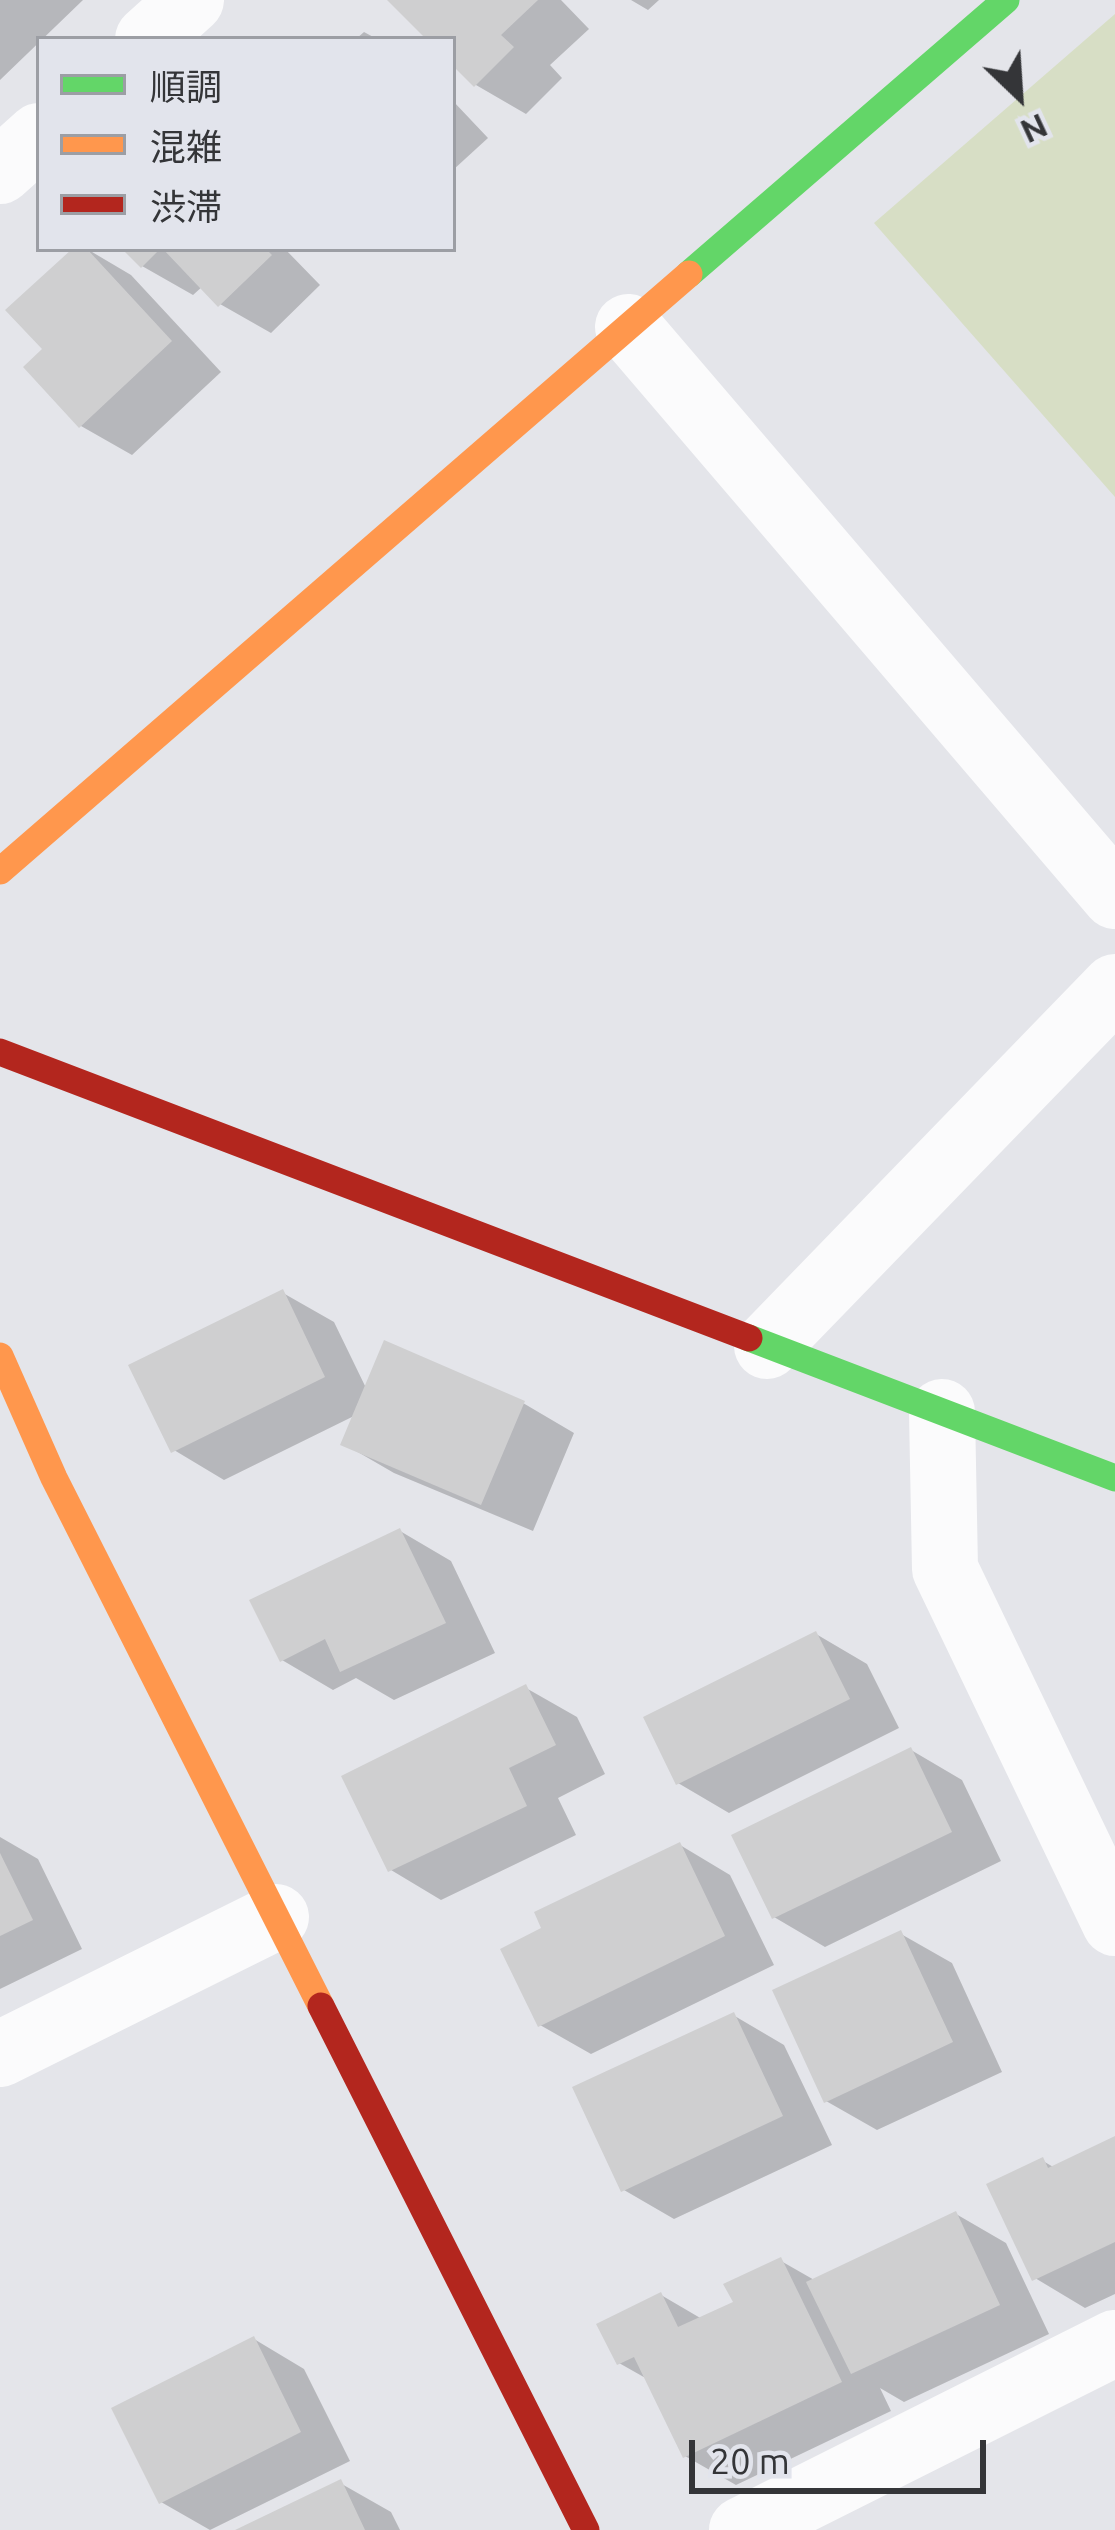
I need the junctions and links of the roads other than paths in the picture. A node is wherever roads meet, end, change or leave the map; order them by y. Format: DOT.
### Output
graph roads {
  1 [pos="191,0"];
  2 [pos="1006,0"];
  3 [pos="151,36"];
  4 [pos="36,139"];
  5 [pos="0,171"];
  6 [pos="628,327"];
  7 [pos="0,871"];
  8 [pos="1115,896"];
  9 [pos="1115,986"];
  10 [pos="0,1052"];
  11 [pos="767,1346"];
  12 [pos="0,1356"];
  13 [pos="942,1412"];
  14 [pos="1115,1478"];
  15 [pos="276,1917"];
  16 [pos="1115,1923"];
  17 [pos="0,2054"];
  18 [pos="1115,2343"];
  19 [pos="586,2530"];
  20 [pos="742,2530"];
  1 -- 3 [label="street"];
  2 -- 6 [label="street"];
  4 -- 5 [label="street"];
  6 -- 7 [label="street"];
  6 -- 8 [label="street"];
  9 -- 11 [label="street"];
  10 -- 11 [label="street"];
  11 -- 13 [label="street"];
  12 -- 15 [label="street"];
  13 -- 14 [label="street"];
  13 -- 16 [label="street"];
  15 -- 17 [label="street"];
  15 -- 19 [label="street"];
  18 -- 20 [label="street"];
}
